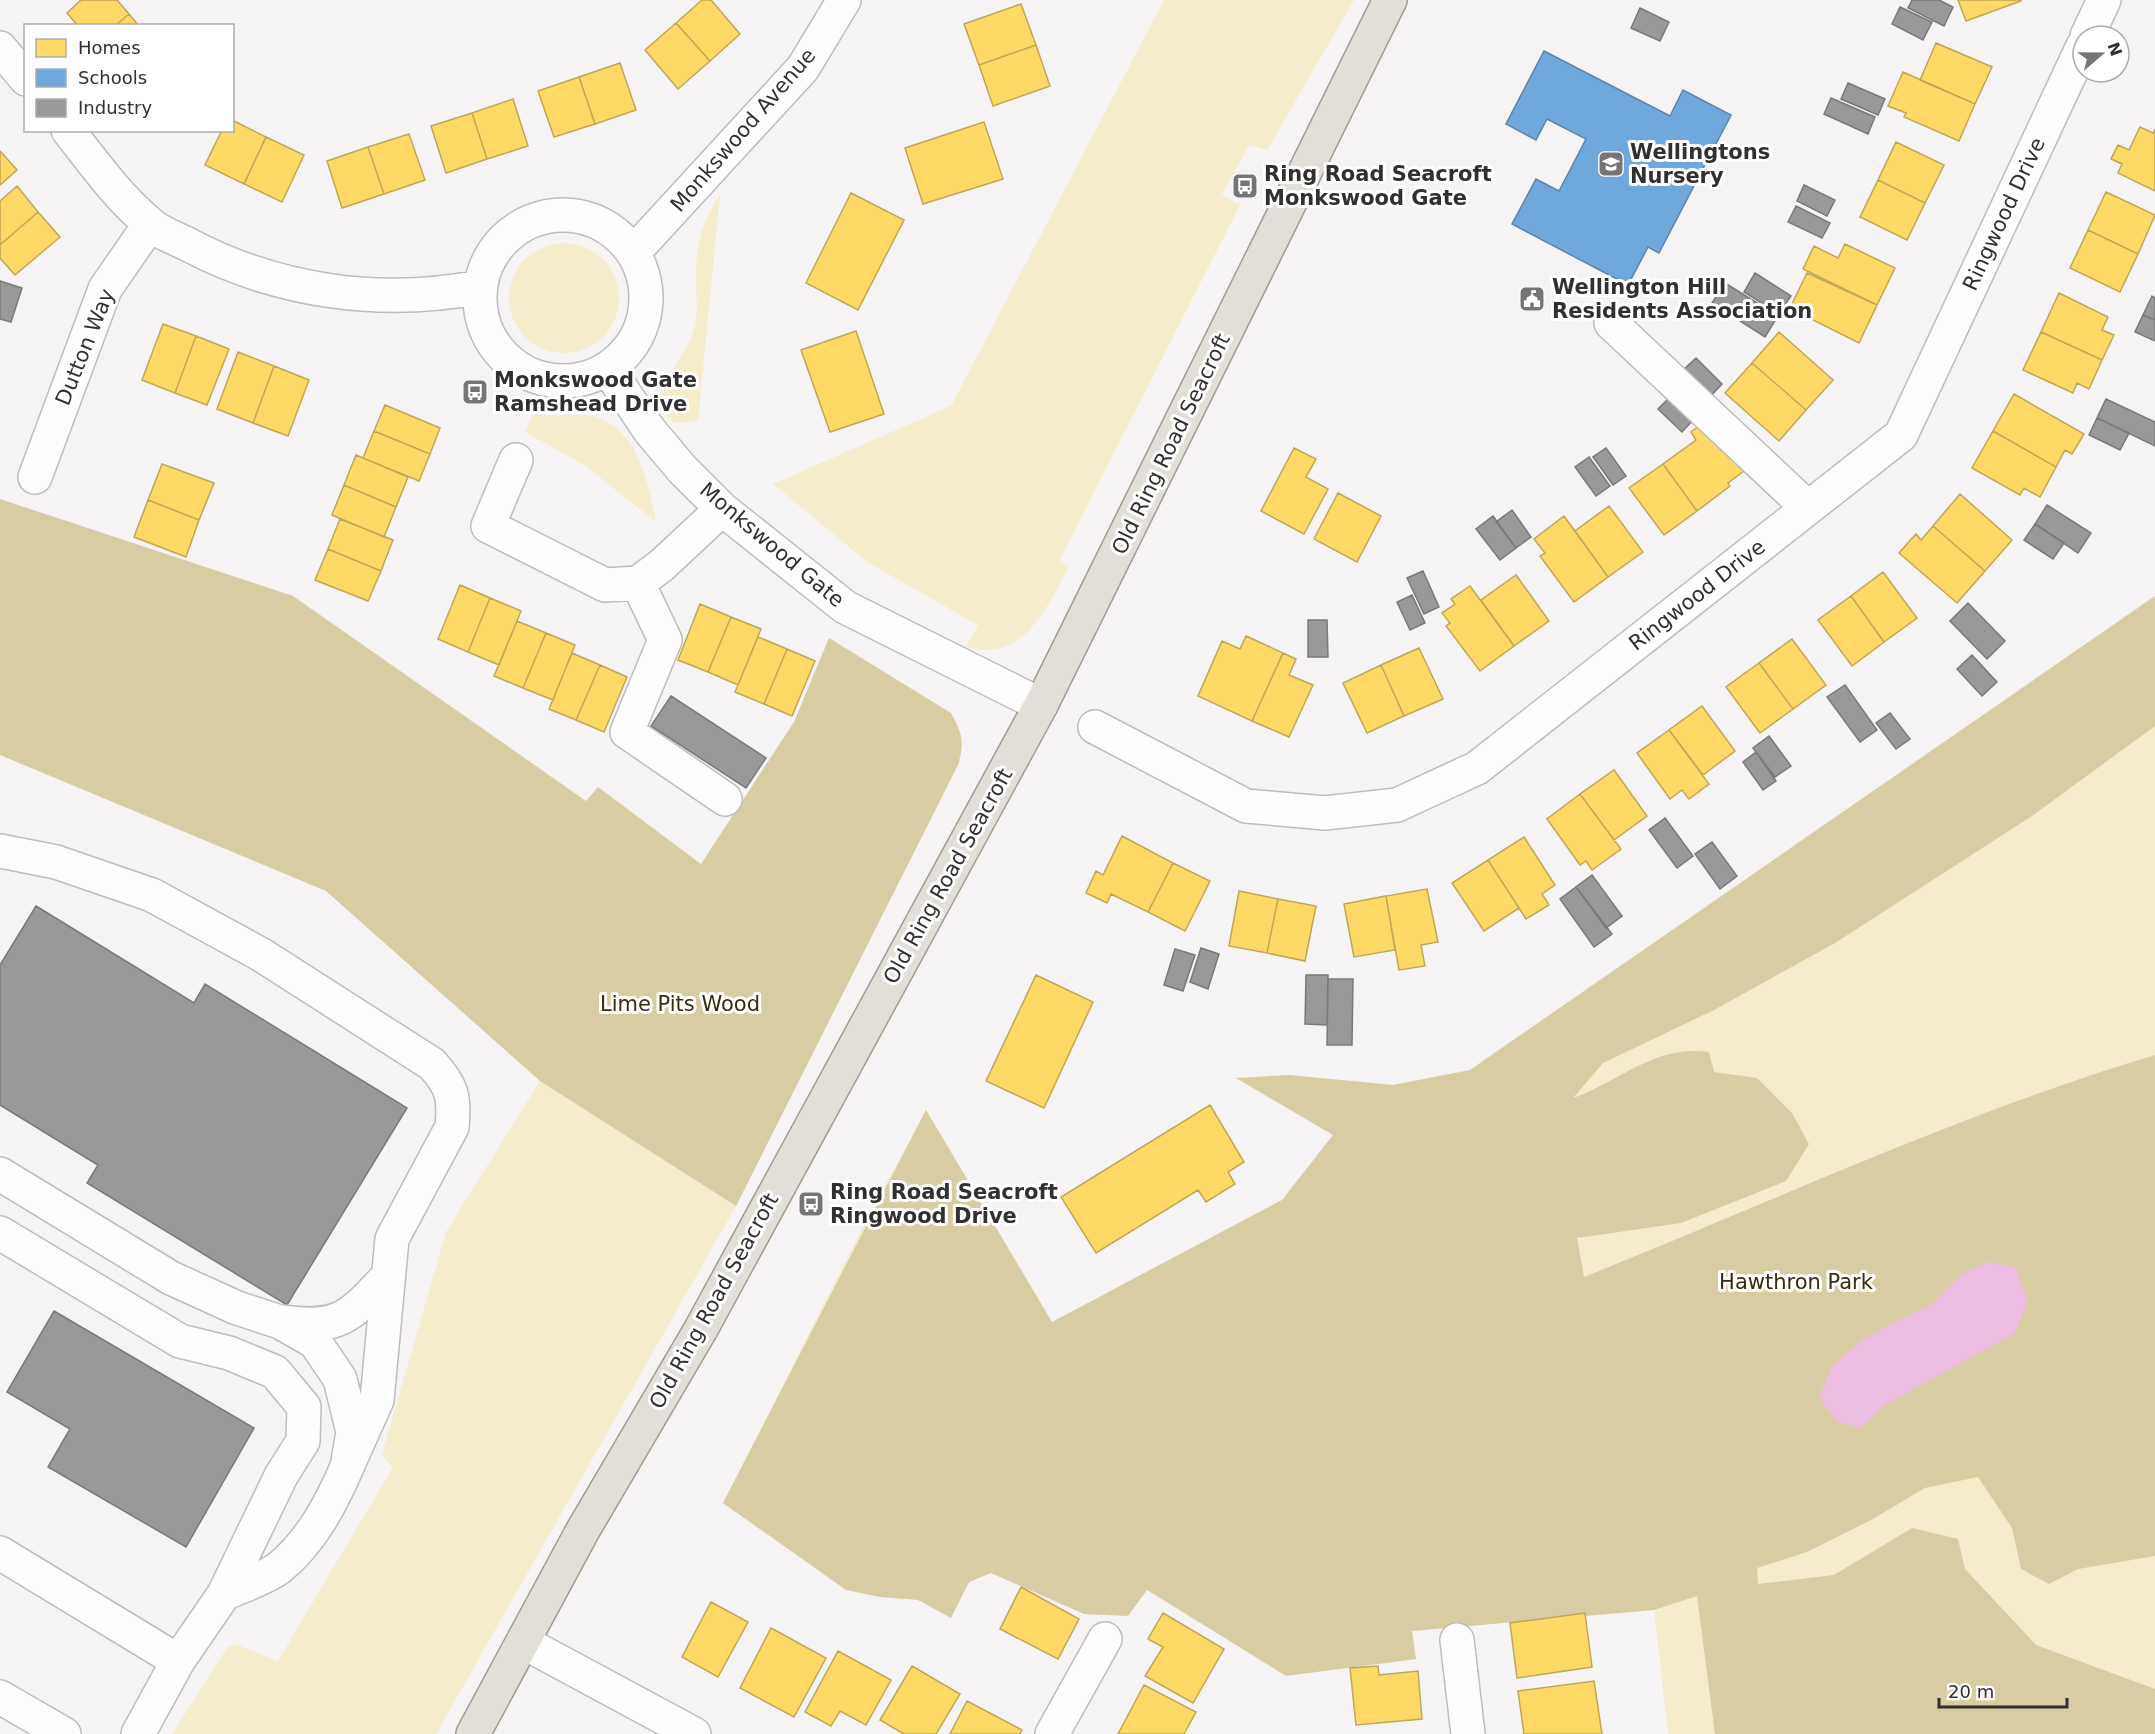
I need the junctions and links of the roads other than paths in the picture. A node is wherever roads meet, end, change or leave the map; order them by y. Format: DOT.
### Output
graph roads {
  1 [pos="844,0"];
  2 [pos="1390,0"];
  3 [pos="2104,0"];
  4 [pos="2093,24"];
  5 [pos="0,48"];
  6 [pos="2071,72"];
  7 [pos="24,77"];
  8 [pos="70,132"];
  9 [pos="150,225"];
  10 [pos="633,253"];
  11 [pos="480,287"];
  12 [pos="1611,323"];
  13 [pos="608,369"];
  14 [pos="516,460"];
  15 [pos="35,477"];
  16 [pos="1808,508"];
  17 [pos="722,509"];
  18 [pos="638,583"];
  19 [pos="1041,705"];
  20 [pos="1095,727"];
  21 [pos="725,799"];
  22 [pos="0,851"];
  23 [pos="0,1174"];
  24 [pos="0,1233"];
  25 [pos="387,1277"];
  26 [pos="280,1322"];
  27 [pos="347,1467"];
  28 [pos="0,1553"];
  29 [pos="224,1594"];
  30 [pos="1111,1638"];
  31 [pos="1457,1640"];
  32 [pos="523,1642"];
  33 [pos="178,1661"];
  34 [pos="0,1697"];
  35 [pos="64,1734"];
  36 [pos="138,1734"];
  37 [pos="473,1734"];
  38 [pos="694,1734"];
  39 [pos="1052,1734"];
  40 [pos="1468,1734"];
  1 -- 10 [label="street, Monkswood Avenue"];
  2 -- 19 [label="main road, Old Ring Road Seacroft"];
  3 -- 4 [label="street"];
  5 -- 7 [label="street"];
  6 -- 16 [label="street, Ringwood Drive"];
  8 -- 9 [label="street"];
  9 -- 11 [label="street"];
  9 -- 15 [label="street, Dutton Way"];
  10 -- 11 [label="street"];
  10 -- 13 [label="street"];
  11 -- 13 [label="street"];
  12 -- 16 [label="street"];
  13 -- 17 [label="street, Monkswood Gate"];
  14 -- 18 [label="street"];
  16 -- 20 [label="street, Ringwood Drive"];
  17 -- 18 [label="street"];
  17 -- 19 [label="street, Monkswood Gate"];
  18 -- 21 [label="street"];
  19 -- 32 [label="main road, Old Ring Road Seacroft"];
  22 -- 25 [label="street"];
  23 -- 26 [label="street"];
  24 -- 29 [label="street"];
  25 -- 26 [label="street"];
  25 -- 27 [label="street"];
  26 -- 27 [label="street"];
  27 -- 29 [label="street"];
  28 -- 33 [label="street"];
  29 -- 33 [label="street"];
  30 -- 39 [label="street"];
  31 -- 40 [label="street"];
  32 -- 37 [label="main road, Old Ring Road Seacroft"];
  32 -- 38 [label="street"];
  33 -- 36 [label="street"];
  34 -- 35 [label="street"];
}
